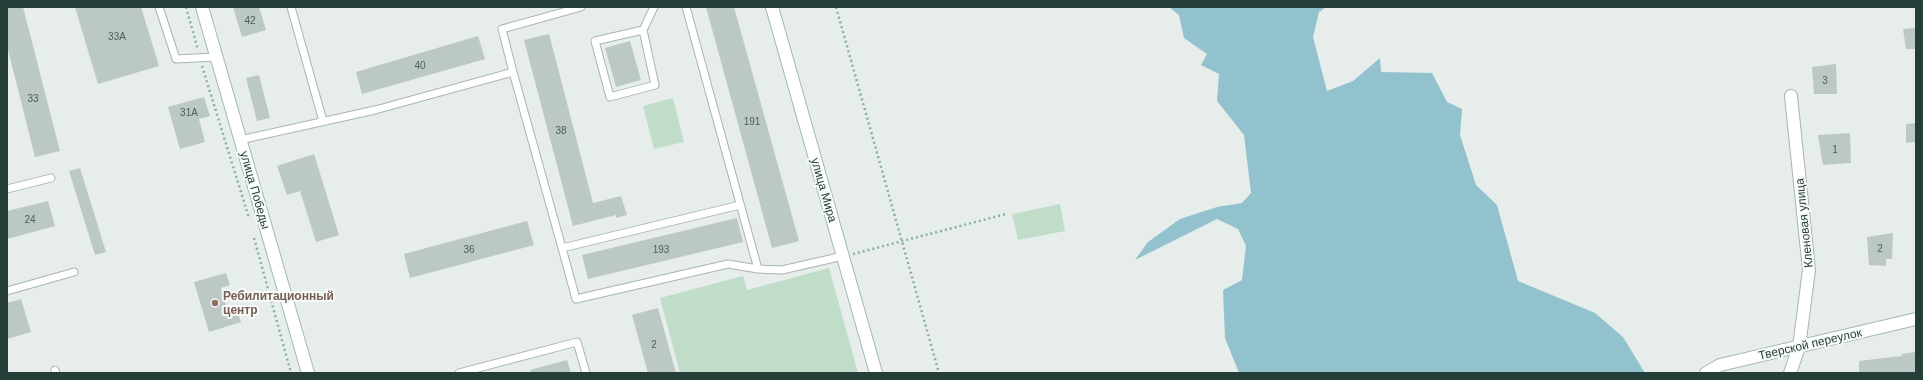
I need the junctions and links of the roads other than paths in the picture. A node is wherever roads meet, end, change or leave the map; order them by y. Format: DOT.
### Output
graph roads {
  1 [pos="160,7"];
  2 [pos="202,7"];
  3 [pos="291,7"];
  4 [pos="581,7"];
  5 [pos="654,7"];
  6 [pos="686,7"];
  7 [pos="772,7"];
  8 [pos="643,30"];
  9 [pos="216,57"];
  10 [pos="513,72"];
  11 [pos="1790,96"];
  12 [pos="323,121"];
  13 [pos="240,140"];
  14 [pos="51,178"];
  15 [pos="7,189"];
  16 [pos="740,204"];
  17 [pos="562,248"];
  18 [pos="843,256"];
  19 [pos="758,269"];
  20 [pos="74,272"];
  21 [pos="7,291"];
  22 [pos="1916,319"];
  23 [pos="1799,347"];
  24 [pos="308,373"];
  25 [pos="459,373"];
  26 [pos="586,373"];
  27 [pos="876,373"];
  28 [pos="1706,373"];
  29 [pos="1790,373"];
  1 -- 9 [label="lane"];
  2 -- 9 [label="street, улица Победы"];
  3 -- 12 [label="lane"];
  4 -- 10 [label="lane"];
  5 -- 8 [label="lane"];
  6 -- 16 [label="lane"];
  7 -- 18 [label="street, улица Мира"];
  8 -- 8 [label="lane"];
  9 -- 13 [label="street, улица Победы"];
  10 -- 12 [label="lane"];
  10 -- 17 [label="lane"];
  11 -- 23 [label="street, Кленовая улица"];
  12 -- 13 [label="lane"];
  13 -- 24 [label="street, улица Победы"];
  14 -- 15 [label="lane"];
  16 -- 17 [label="lane"];
  16 -- 19 [label="lane"];
  17 -- 19 [label="lane"];
  18 -- 19 [label="lane"];
  18 -- 27 [label="street, улица Мира"];
  20 -- 21 [label="lane"];
  22 -- 23 [label="street, Тверской переулок"];
  23 -- 28 [label="street, Тверской переулок"];
  23 -- 29 [label="street, Кленовая улица"];
  25 -- 26 [label="lane"];
}
